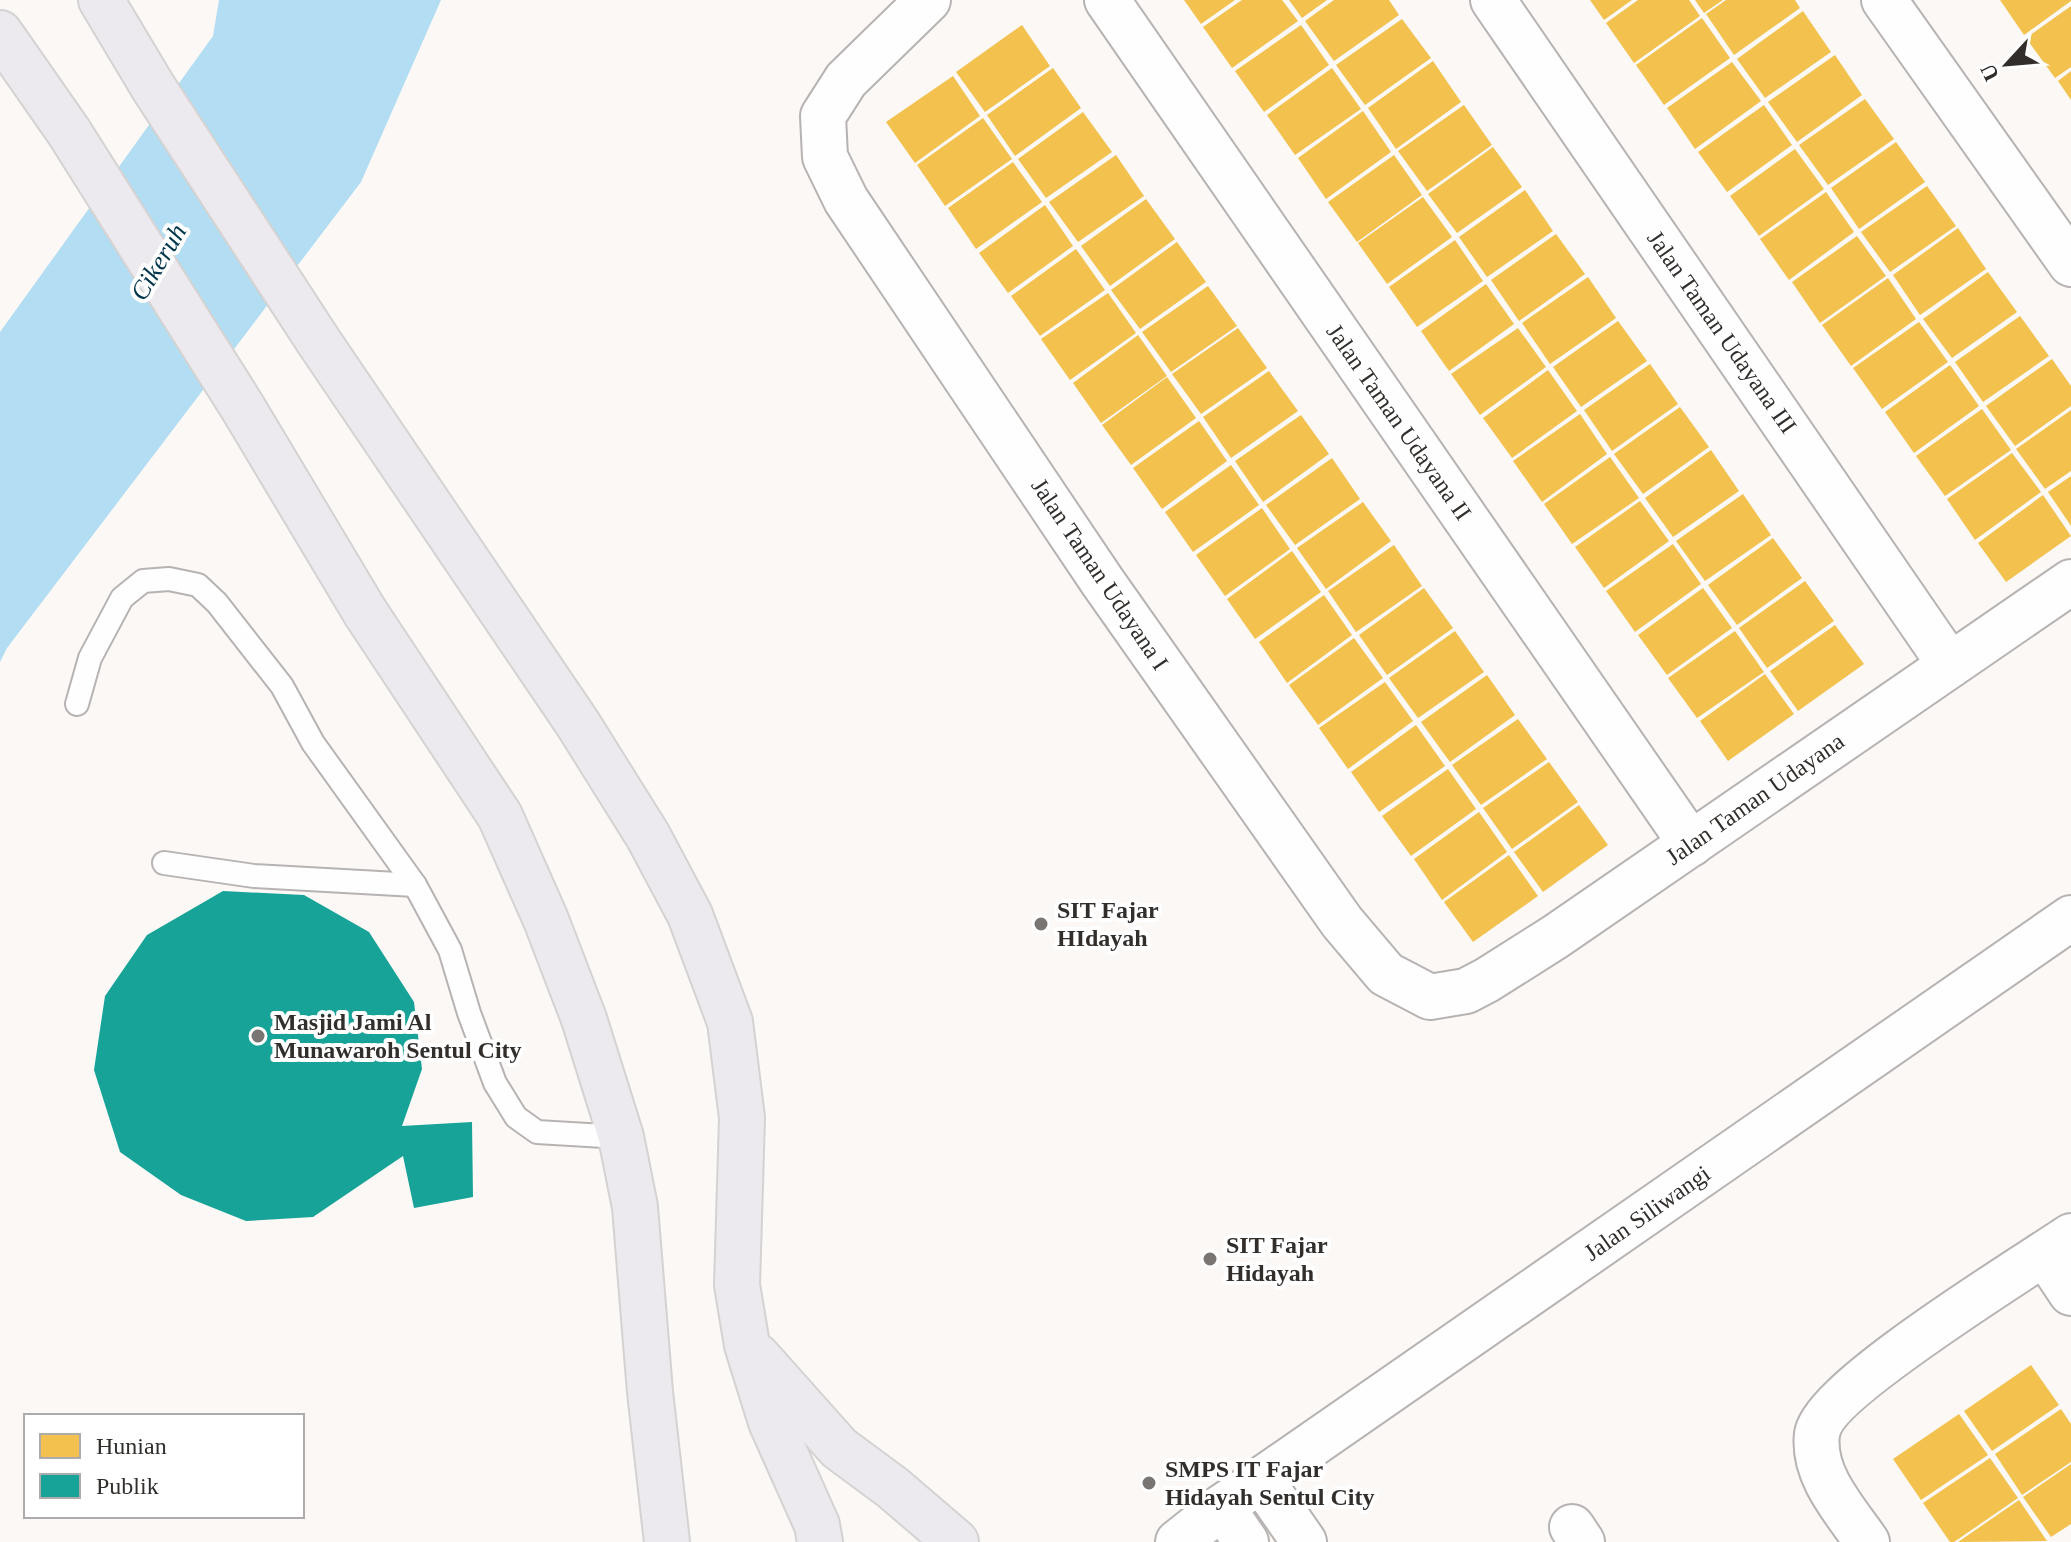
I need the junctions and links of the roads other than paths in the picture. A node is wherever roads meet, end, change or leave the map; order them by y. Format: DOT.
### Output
graph roads {
  1 [pos="101,0"];
  2 [pos="928,0"];
  3 [pos="1107,0"];
  4 [pos="1493,0"];
  5 [pos="1884,0"];
  6 [pos="0,33"];
  7 [pos="2071,264"];
  8 [pos="2071,582"];
  9 [pos="1950,665"];
  10 [pos="77,704"];
  11 [pos="1691,844"];
  12 [pos="164,863"];
  13 [pos="415,885"];
  14 [pos="2071,918"];
  15 [pos="1430,997"];
  16 [pos="621,1137"];
  17 [pos="2058,1245"];
  18 [pos="2071,1293"];
  19 [pos="747,1345"];
  20 [pos="1261,1480"];
  21 [pos="1222,1507"];
  22 [pos="667,1542"];
  23 [pos="820,1542"];
  24 [pos="956,1542"];
  25 [pos="1178,1542"];
  26 [pos="1246,1542"];
  27 [pos="1304,1542"];
  28 [pos="1867,1542"];
  1 -- 19 [label="main road"];
  2 -- 15 [label="street, Jalan Taman Udayana I"];
  3 -- 11 [label="street, Jalan Taman Udayana II"];
  4 -- 9 [label="street, Jalan Taman Udayana III"];
  5 -- 7 [label="street"];
  6 -- 16 [label="main road"];
  8 -- 9 [label="street, Jalan Taman Udayana"];
  9 -- 11 [label="street, Jalan Taman Udayana"];
  10 -- 13 [label="lane"];
  11 -- 15 [label="street, Jalan Taman Udayana"];
  12 -- 13 [label="lane"];
  13 -- 16 [label="lane"];
  14 -- 20 [label="street, Jalan Siliwangi"];
  16 -- 22 [label="main road"];
  17 -- 18 [label="street"];
  17 -- 28 [label="street"];
  19 -- 23 [label="main road"];
  19 -- 24 [label="main road"];
  20 -- 21 [label="street, Jalan Siliwangi"];
  20 -- 27 [label="street"];
  21 -- 25 [label="street, Jalan Siliwangi"];
  21 -- 26 [label="street"];
}
